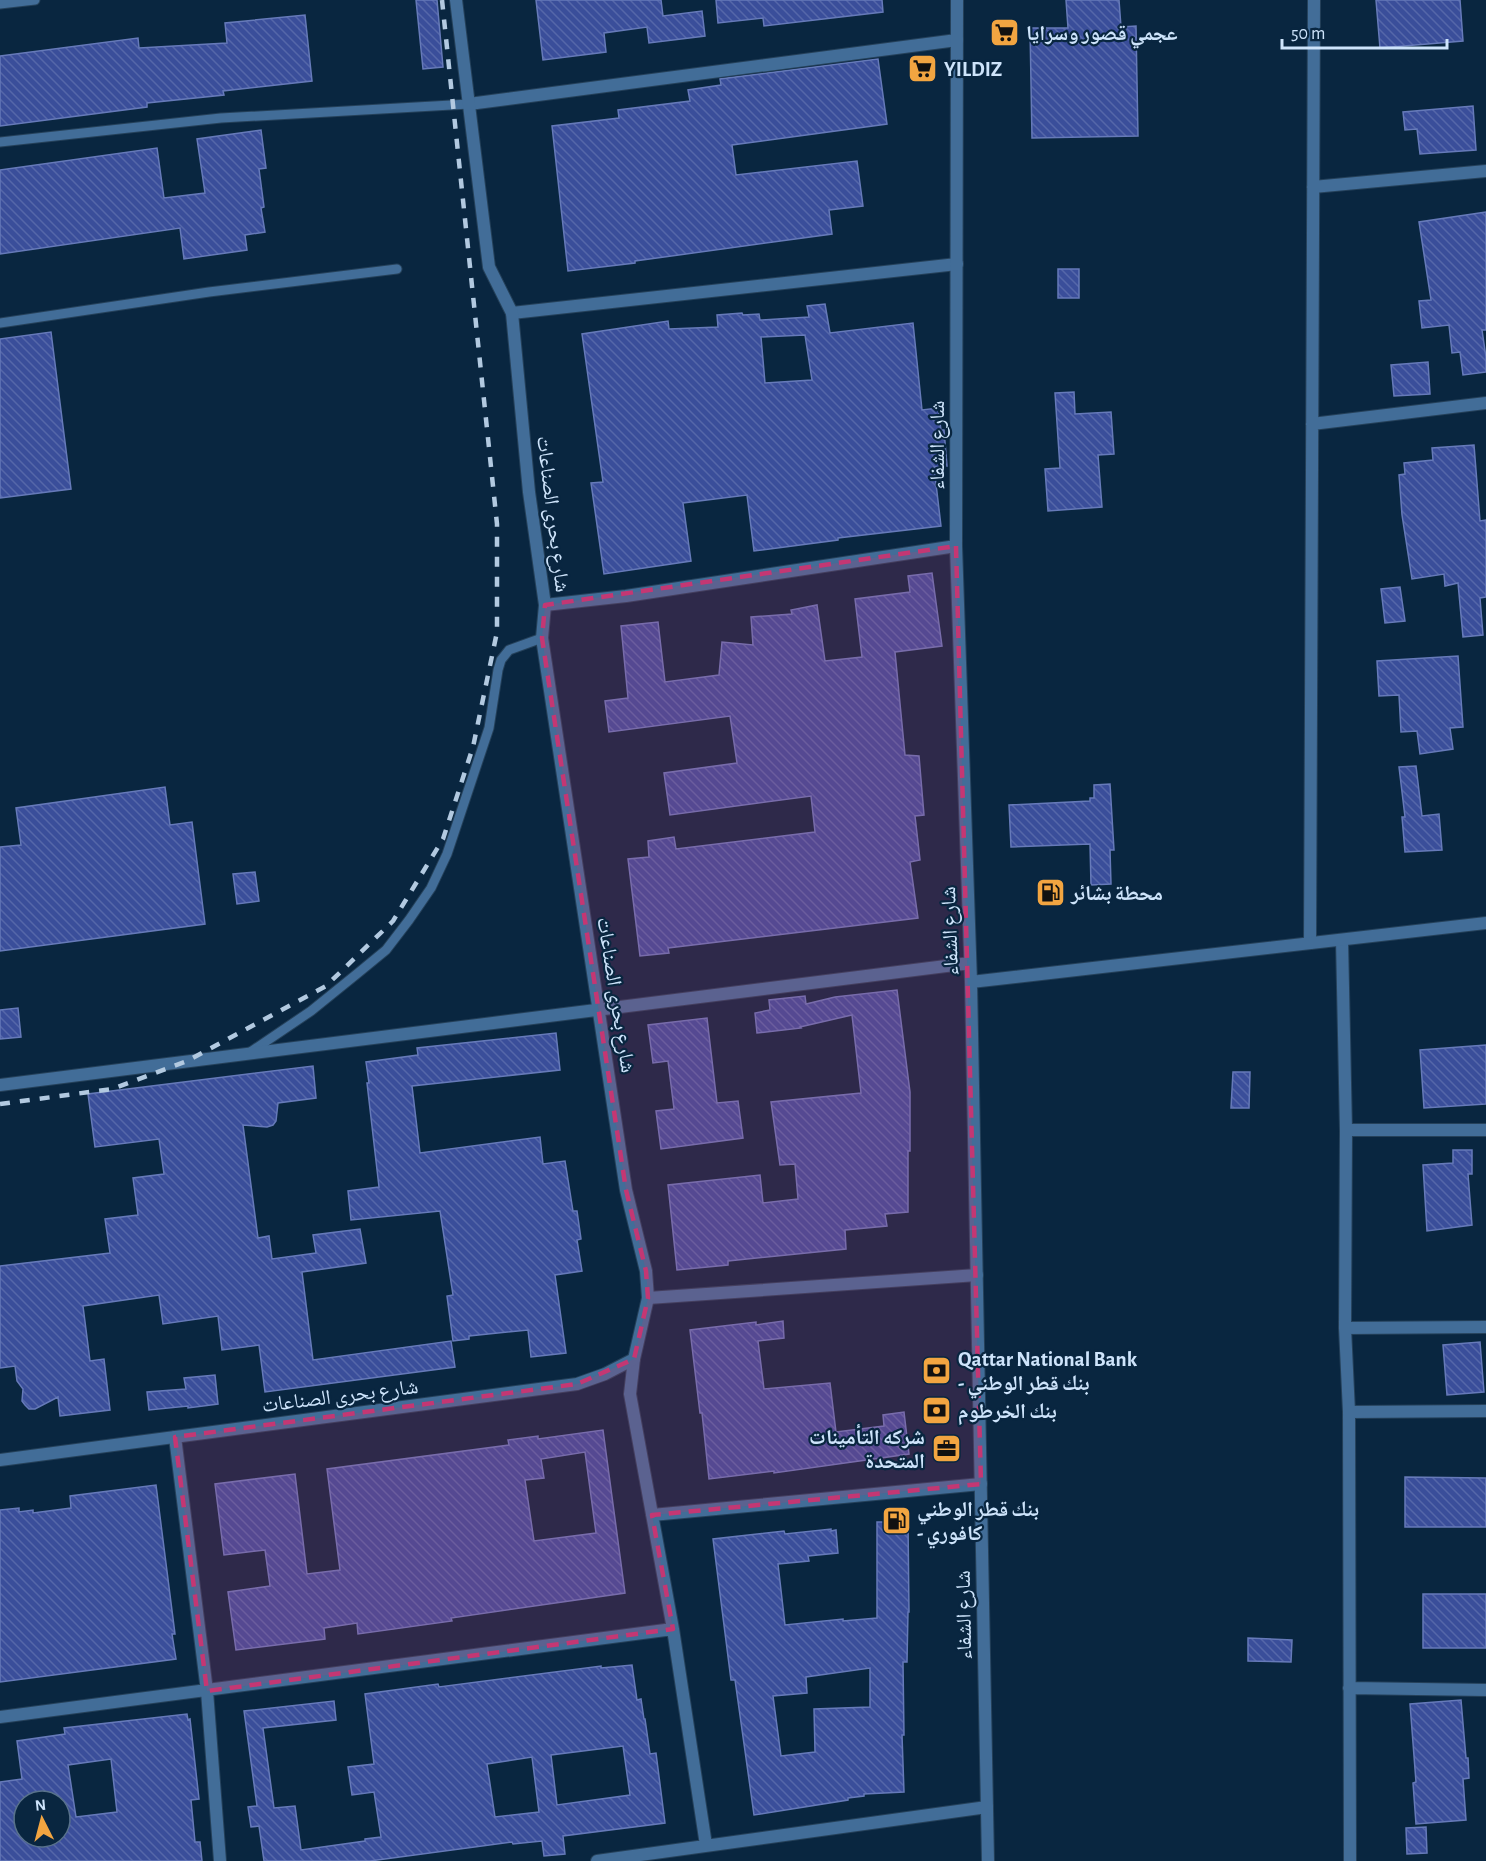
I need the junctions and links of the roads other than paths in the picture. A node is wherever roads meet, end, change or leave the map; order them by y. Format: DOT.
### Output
graph roads {
  1 [pos="35,0"];
  2 [pos="456,0"];
  3 [pos="957,0"];
  4 [pos="1314,0"];
  5 [pos="0,4"];
  6 [pos="957,40"];
  7 [pos="469,104"];
  8 [pos="0,142"];
  9 [pos="1486,171"];
  10 [pos="1313,187"];
  11 [pos="957,264"];
  12 [pos="397,269"];
  13 [pos="512,313"];
  14 [pos="0,323"];
  15 [pos="1486,403"];
  16 [pos="1312,424"];
  17 [pos="956,546"];
  18 [pos="545,605"];
  19 [pos="542,638"];
  20 [pos="1486,923"];
  21 [pos="1342,940"];
  22 [pos="1310,943"];
  23 [pos="970,963"];
  24 [pos="971,982"];
  25 [pos="598,1011"];
  26 [pos="249,1053"];
  27 [pos="0,1085"];
  28 [pos="1346,1130"];
  29 [pos="1486,1130"];
  30 [pos="977,1275"];
  31 [pos="648,1298"];
  32 [pos="1345,1328"];
  33 [pos="1486,1328"];
  34 [pos="633,1359"];
  35 [pos="1486,1411"];
  36 [pos="1349,1412"];
  37 [pos="175,1437"];
  38 [pos="0,1460"];
  39 [pos="981,1484"];
  40 [pos="652,1515"];
  41 [pos="673,1629"];
  42 [pos="1349,1688"];
  43 [pos="1486,1690"];
  44 [pos="207,1691"];
  45 [pos="0,1717"];
  46 [pos="987,1807"];
  47 [pos="706,1845"];
  48 [pos="220,1861"];
  49 [pos="597,1861"];
  50 [pos="988,1861"];
  51 [pos="1350,1861"];
  1 -- 5 [label="lane"];
  2 -- 7 [label="street, شارع بحرى الصناعات"];
  3 -- 6 [label="street, شارع الشفاء"];
  4 -- 10 [label="street"];
  6 -- 7 [label="street"];
  6 -- 11 [label="street, شارع الشفاء"];
  7 -- 8 [label="lane"];
  7 -- 13 [label="street, شارع بحرى الصناعات"];
  9 -- 10 [label="street"];
  10 -- 16 [label="street"];
  11 -- 13 [label="street"];
  11 -- 17 [label="street, شارع الشفاء"];
  12 -- 14 [label="lane"];
  13 -- 18 [label="street, شارع بحرى الصناعات"];
  15 -- 16 [label="street"];
  16 -- 22 [label="street"];
  17 -- 18 [label="street"];
  17 -- 23 [label="street, شارع الشفاء"];
  18 -- 19 [label="street, شارع بحرى الصناعات"];
  19 -- 25 [label="street, شارع بحرى الصناعات"];
  19 -- 26 [label="lane"];
  20 -- 21 [label="street"];
  21 -- 22 [label="street"];
  21 -- 28 [label="street"];
  22 -- 24 [label="street"];
  23 -- 24 [label="street, شارع الشفاء"];
  23 -- 25 [label="street"];
  24 -- 30 [label="street, شارع الشفاء"];
  25 -- 26 [label="street"];
  25 -- 31 [label="street, شارع بحرى الصناعات"];
  26 -- 27 [label="street"];
  28 -- 29 [label="street"];
  28 -- 32 [label="street"];
  30 -- 31 [label="street"];
  30 -- 39 [label="street, شارع الشفاء"];
  31 -- 34 [label="street, شارع بحرى الصناعات"];
  32 -- 33 [label="street"];
  32 -- 36 [label="street"];
  34 -- 37 [label="street, شارع بحرى الصناعات"];
  34 -- 40 [label="street"];
  35 -- 36 [label="street"];
  36 -- 42 [label="street"];
  37 -- 38 [label="street, شارع بحرى الصناعات"];
  37 -- 44 [label="street"];
  39 -- 40 [label="street"];
  39 -- 46 [label="street, شارع الشفاء"];
  40 -- 41 [label="street"];
  41 -- 44 [label="street"];
  41 -- 47 [label="street"];
  42 -- 43 [label="street"];
  42 -- 51 [label="street"];
  44 -- 45 [label="street"];
  44 -- 48 [label="street"];
  46 -- 47 [label="street"];
  46 -- 50 [label="street, شارع الشفاء"];
  47 -- 49 [label="street"];
}
